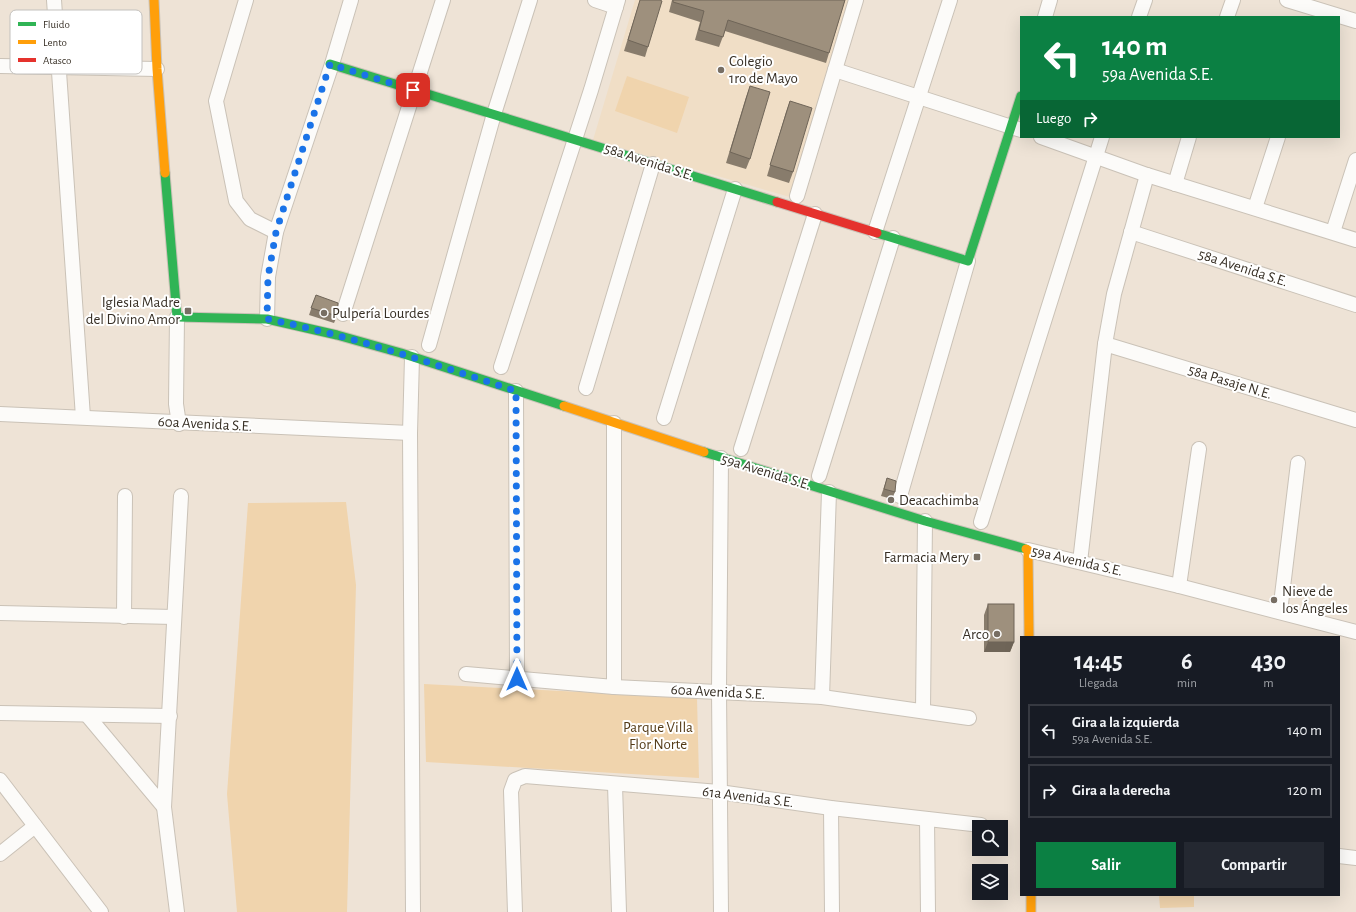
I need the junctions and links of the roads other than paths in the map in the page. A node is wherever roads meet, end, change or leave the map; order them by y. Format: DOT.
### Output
graph roads {
  1 [pos="54,0"];
  2 [pos="154,0"];
  3 [pos="246,0"];
  4 [pos="350,0"];
  5 [pos="442,0"];
  6 [pos="530,0"];
  7 [pos="595,0"];
  8 [pos="856,0"];
  9 [pos="950,0"];
  10 [pos="1050,0"];
  11 [pos="1145,0"];
  12 [pos="1233,0"];
  13 [pos="1287,0"];
  14 [pos="617,3"];
  15 [pos="1321,9"];
  16 [pos="55,10"];
  17 [pos="1045,16"];
  18 [pos="1140,16"];
  19 [pos="1227,16"];
  20 [pos="1356,21"];
  21 [pos="330,64"];
  22 [pos="0,66"];
  23 [pos="10,66"];
  24 [pos="142,70"];
  25 [pos="157,70"];
  26 [pos="835,70"];
  27 [pos="60,74"];
  28 [pos="413,90"];
  29 [pos="919,97"];
  30 [pos="1020,102"];
  31 [pos="494,114"];
  32 [pos="1016,128"];
  33 [pos="575,138"];
  34 [pos="1044,138"];
  35 [pos="1102,138"];
  36 [pos="1190,138"];
  37 [pos="1278,138"];
  38 [pos="1095,157"];
  39 [pos="1356,160"];
  40 [pos="653,164"];
  41 [pos="1147,175"];
  42 [pos="1175,184"];
  43 [pos="735,189"];
  44 [pos="797,196"];
  45 [pos="1254,208"];
  46 [pos="815,214"];
  47 [pos="276,232"];
  48 [pos="875,232"];
  49 [pos="1131,232"];
  50 [pos="1332,232"];
  51 [pos="893,238"];
  52 [pos="1356,240"];
  53 [pos="968,261"];
  54 [pos="1356,305"];
  55 [pos="343,314"];
  56 [pos="177,317"];
  57 [pos="267,319"];
  58 [pos="1105,344"];
  59 [pos="429,345"];
  60 [pos="412,357"];
  61 [pos="501,367"];
  62 [pos="586,388"];
  63 [pos="516,391"];
  64 [pos="0,414"];
  65 [pos="83,418"];
  66 [pos="664,418"];
  67 [pos="1356,420"];
  68 [pos="614,423"];
  69 [pos="179,424"];
  70 [pos="410,433"];
  71 [pos="741,449"];
  72 [pos="1199,449"];
  73 [pos="721,458"];
  74 [pos="1298,463"];
  75 [pos="820,476"];
  76 [pos="830,492"];
  77 [pos="125,496"];
  78 [pos="181,496"];
  79 [pos="900,496"];
  80 [pos="925,521"];
  81 [pos="981,522"];
  82 [pos="1028,550"];
  83 [pos="1080,562"];
  84 [pos="1180,586"];
  85 [pos="1280,612"];
  86 [pos="0,613"];
  87 [pos="124,617"];
  88 [pos="174,617"];
  89 [pos="1356,632"];
  90 [pos="1029,636"];
  91 [pos="466,674"];
  92 [pos="517,679"];
  93 [pos="614,686"];
  94 [pos="719,691"];
  95 [pos="822,697"];
  96 [pos="923,710"];
  97 [pos="0,713"];
  98 [pos="87,715"];
  99 [pos="170,716"];
  100 [pos="969,718"];
  101 [pos="0,780"];
  102 [pos="615,785"];
  103 [pos="719,792"];
  104 [pos="164,807"];
  105 [pos="831,808"];
  106 [pos="927,819"];
  107 [pos="972,824"];
  108 [pos="35,826"];
  109 [pos="0,854"];
  110 [pos="1340,856"];
  111 [pos="1356,858"];
  112 [pos="1031,896"];
  113 [pos="101,912"];
  114 [pos="177,912"];
  115 [pos="413,912"];
  116 [pos="515,912"];
  117 [pos="619,912"];
  118 [pos="721,912"];
  119 [pos="832,912"];
  120 [pos="928,912"];
  121 [pos="1032,912"];
  1 -- 16 [label="street"];
  2 -- 25 [label="street"];
  3 -- 47 [label="street"];
  4 -- 21 [label="street"];
  5 -- 28 [label="street"];
  6 -- 31 [label="street"];
  7 -- 14 [label="street"];
  8 -- 26 [label="street"];
  9 -- 29 [label="street"];
  10 -- 17 [label="street"];
  11 -- 18 [label="street"];
  12 -- 19 [label="street"];
  13 -- 15 [label="street"];
  14 -- 33 [label="street"];
  15 -- 20 [label="street"];
  21 -- 28 [label="street, 58a Avenida S.E."];
  21 -- 47 [label="street"];
  22 -- 23 [label="street"];
  24 -- 25 [label="street"];
  25 -- 56 [label="street"];
  26 -- 29 [label="street"];
  26 -- 44 [label="street"];
  27 -- 65 [label="street"];
  28 -- 31 [label="street, 58a Avenida S.E."];
  28 -- 55 [label="street"];
  29 -- 32 [label="street"];
  29 -- 48 [label="street"];
  30 -- 32 [label="street"];
  31 -- 33 [label="street, 58a Avenida S.E."];
  31 -- 59 [label="street"];
  32 -- 53 [label="street"];
  33 -- 40 [label="street, 58a Avenida S.E."];
  33 -- 61 [label="street"];
  34 -- 38 [label="street"];
  35 -- 38 [label="street"];
  36 -- 42 [label="street"];
  37 -- 45 [label="street"];
  38 -- 41 [label="street"];
  38 -- 81 [label="street"];
  39 -- 50 [label="street"];
  40 -- 43 [label="street, 58a Avenida S.E."];
  40 -- 62 [label="street"];
  41 -- 42 [label="street"];
  41 -- 49 [label="street"];
  42 -- 45 [label="street"];
  43 -- 46 [label="street, 58a Avenida S.E."];
  43 -- 66 [label="street"];
  45 -- 50 [label="street"];
  46 -- 48 [label="street, 58a Avenida S.E."];
  46 -- 71 [label="street"];
  47 -- 57 [label="street"];
  48 -- 51 [label="street, 58a Avenida S.E."];
  49 -- 54 [label="street, 58a Avenida S.E."];
  49 -- 58 [label="street"];
  50 -- 52 [label="street"];
  51 -- 53 [label="street, 58a Avenida S.E."];
  51 -- 75 [label="street"];
  53 -- 79 [label="street"];
  56 -- 57 [label="street, 59a Avenida S.E."];
  56 -- 69 [label="street"];
  57 -- 60 [label="street, 59a Avenida S.E."];
  58 -- 67 [label="street, 58a Pasaje N.E."];
  58 -- 83 [label="street"];
  60 -- 63 [label="street, 59a Avenida S.E."];
  60 -- 70 [label="street"];
  63 -- 68 [label="street, 59a Avenida S.E."];
  63 -- 92 [label="street"];
  64 -- 65 [label="street, 60a Avenida S.E."];
  65 -- 69 [label="street, 60a Avenida S.E."];
  68 -- 73 [label="street, 59a Avenida S.E."];
  68 -- 93 [label="street"];
  69 -- 70 [label="street, 60a Avenida S.E."];
  70 -- 115 [label="street"];
  72 -- 84 [label="street"];
  73 -- 76 [label="street, 59a Avenida S.E."];
  73 -- 94 [label="street"];
  74 -- 85 [label="street"];
  76 -- 80 [label="street, 59a Avenida S.E."];
  76 -- 95 [label="street"];
  77 -- 87 [label="street"];
  78 -- 88 [label="street"];
  80 -- 82 [label="street, 59a Avenida S.E."];
  80 -- 96 [label="street"];
  82 -- 83 [label="street, 59a Avenida S.E."];
  82 -- 90 [label="street"];
  83 -- 84 [label="street, 59a Avenida S.E."];
  84 -- 85 [label="street, 59a Avenida S.E."];
  85 -- 89 [label="street, 59a Avenida S.E."];
  86 -- 87 [label="street"];
  87 -- 88 [label="street"];
  88 -- 99 [label="street"];
  91 -- 92 [label="street, 60a Avenida S.E."];
  92 -- 93 [label="street, 60a Avenida S.E."];
  93 -- 94 [label="street, 60a Avenida S.E."];
  94 -- 95 [label="street, 60a Avenida S.E."];
  94 -- 103 [label="street"];
  95 -- 96 [label="street, 60a Avenida S.E."];
  96 -- 100 [label="street, 60a Avenida S.E."];
  97 -- 98 [label="street"];
  98 -- 99 [label="street"];
  98 -- 104 [label="street"];
  99 -- 104 [label="street"];
  101 -- 108 [label="street"];
  102 -- 103 [label="street, 61a Avenida S.E."];
  102 -- 116 [label="street, 61a Avenida S.E."];
  102 -- 117 [label="street"];
  103 -- 105 [label="street, 61a Avenida S.E."];
  103 -- 118 [label="street"];
  104 -- 114 [label="street"];
  105 -- 106 [label="street, 61a Avenida S.E."];
  105 -- 119 [label="street"];
  106 -- 107 [label="street, 61a Avenida S.E."];
  106 -- 120 [label="street"];
  108 -- 109 [label="street"];
  108 -- 113 [label="street"];
  110 -- 111 [label="street"];
  112 -- 121 [label="street"];
}
